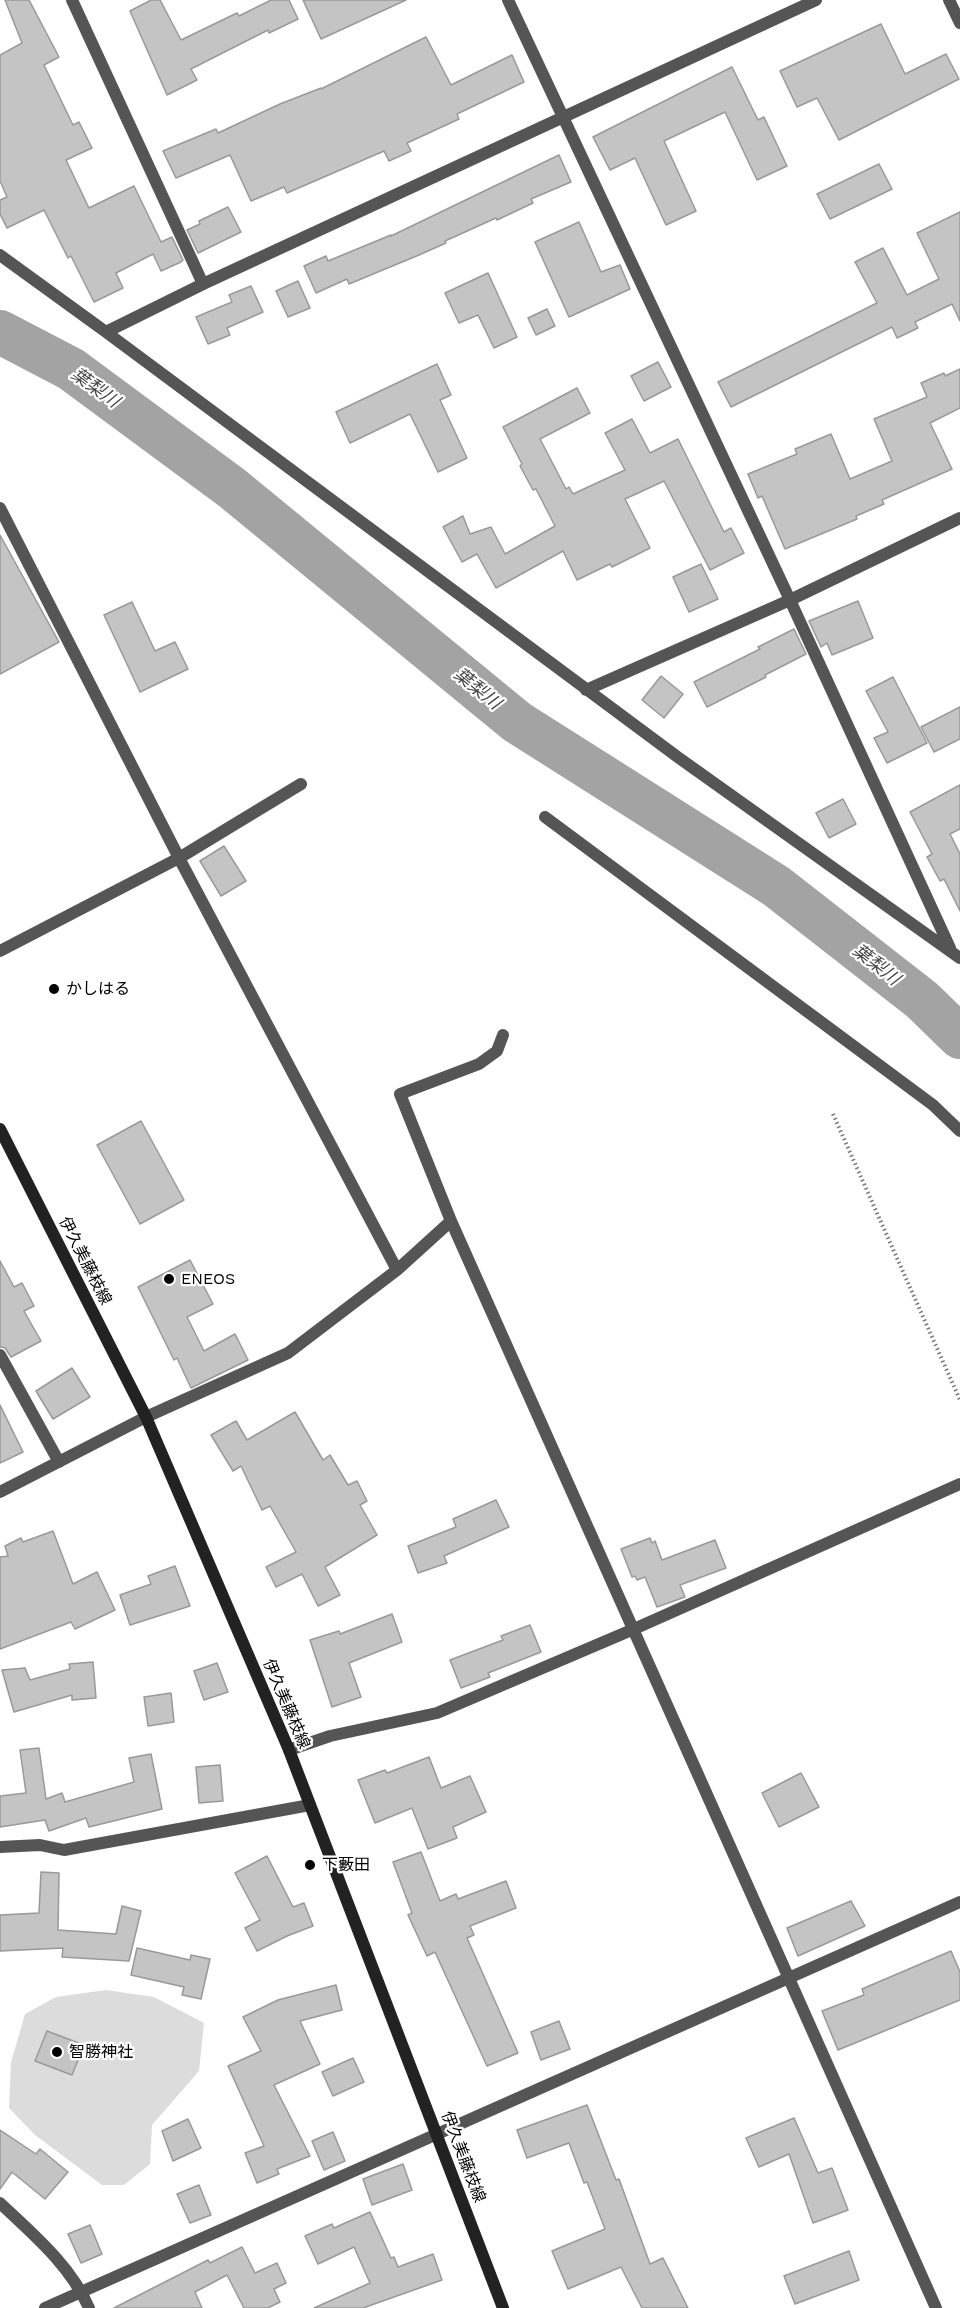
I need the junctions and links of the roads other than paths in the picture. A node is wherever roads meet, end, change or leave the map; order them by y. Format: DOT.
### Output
graph roads {
  1 [pos="72,0"];
  2 [pos="508,0"];
  3 [pos="816,0"];
  4 [pos="949,0"];
  5 [pos="960,23"];
  6 [pos="562,118"];
  7 [pos="0,255"];
  8 [pos="203,284"];
  9 [pos="106,332"];
  10 [pos="0,508"];
  11 [pos="960,518"];
  12 [pos="790,600"];
  13 [pos="586,690"];
  14 [pos="301,784"];
  15 [pos="546,817"];
  16 [pos="179,858"];
  17 [pos="950,949"];
  18 [pos="0,951"];
  19 [pos="960,958"];
  20 [pos="503,1035"];
  21 [pos="0,1130"];
  22 [pos="960,1131"];
  23 [pos="451,1221"];
  24 [pos="397,1270"];
  25 [pos="0,1355"];
  26 [pos="146,1418"];
  27 [pos="59,1462"];
  28 [pos="960,1484"];
  29 [pos="0,1492"];
  30 [pos="634,1629"];
  31 [pos="289,1750"];
  32 [pos="310,1805"];
  33 [pos="0,1847"];
  34 [pos="960,1902"];
  35 [pos="788,1979"];
  36 [pos="436,2134"];
  37 [pos="0,2203"];
  38 [pos="82,2292"];
  39 [pos="45,2308"];
  40 [pos="89,2308"];
  41 [pos="503,2308"];
  42 [pos="936,2308"];
  1 -- 8 [label="street"];
  2 -- 6 [label="street"];
  3 -- 6 [label="street"];
  4 -- 5 [label="street"];
  6 -- 8 [label="street"];
  6 -- 12 [label="street"];
  7 -- 9 [label="street"];
  8 -- 9 [label="street"];
  9 -- 13 [label="street"];
  10 -- 16 [label="street"];
  11 -- 12 [label="street"];
  12 -- 13 [label="street"];
  12 -- 17 [label="street"];
  13 -- 17 [label="street"];
  14 -- 16 [label="street"];
  15 -- 22 [label="street"];
  16 -- 18 [label="street"];
  16 -- 24 [label="street"];
  17 -- 19 [label="street"];
  20 -- 23 [label="street"];
  21 -- 26 [label="main road, 伊久美藤枝線"];
  23 -- 24 [label="street"];
  23 -- 30 [label="street"];
  24 -- 26 [label="street"];
  25 -- 27 [label="street"];
  26 -- 27 [label="street"];
  26 -- 31 [label="main road, 伊久美藤枝線"];
  27 -- 29 [label="street"];
  28 -- 30 [label="street"];
  30 -- 31 [label="street"];
  30 -- 35 [label="street"];
  31 -- 32 [label="main road, 伊久美藤枝線"];
  32 -- 33 [label="street"];
  32 -- 36 [label="main road, 伊久美藤枝線"];
  34 -- 35 [label="street"];
  35 -- 36 [label="street"];
  35 -- 42 [label="street"];
  36 -- 38 [label="street"];
  36 -- 41 [label="main road, 伊久美藤枝線"];
  37 -- 38 [label="street"];
  38 -- 39 [label="street"];
  38 -- 40 [label="street"];
}
